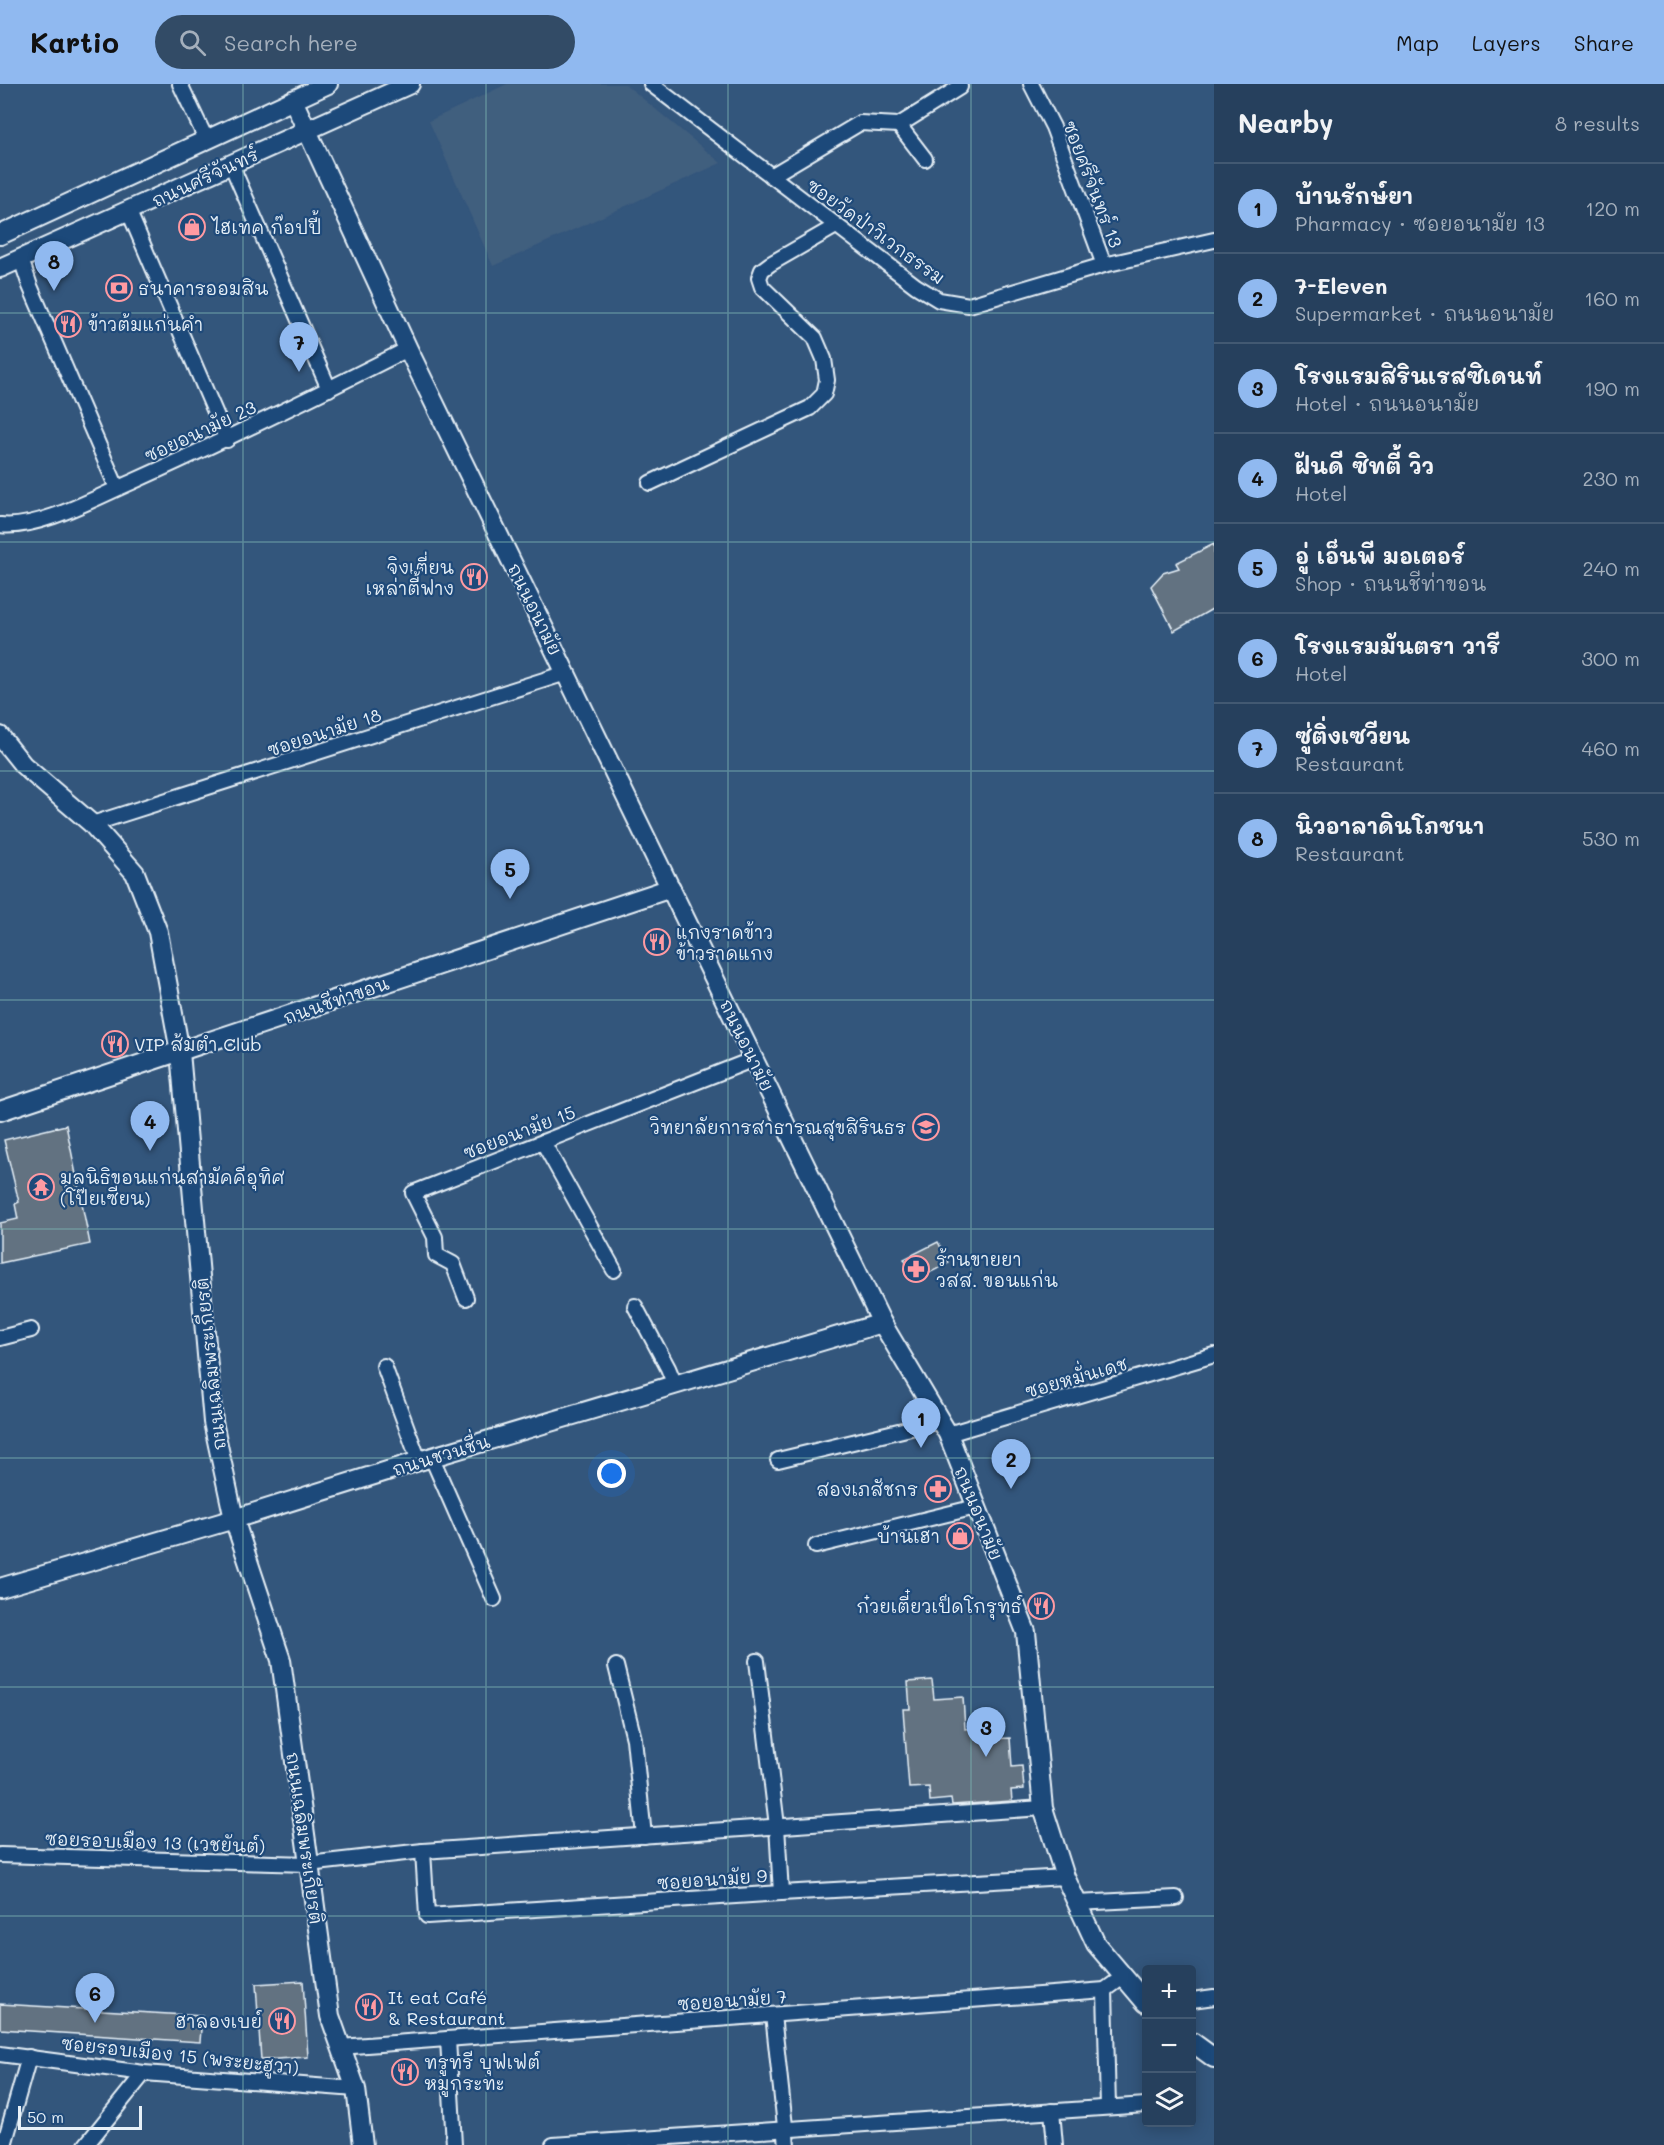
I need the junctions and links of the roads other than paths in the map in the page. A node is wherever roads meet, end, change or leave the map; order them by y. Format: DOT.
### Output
graph roads {
  1 [pos="180,84"];
  2 [pos="328,84"];
  3 [pos="410,84"];
  4 [pos="651,84"];
  5 [pos="1031,84"];
  6 [pos="960,87"];
  7 [pos="300,93"];
  8 [pos="899,125"];
  9 [pos="307,131"];
  10 [pos="207,139"];
  11 [pos="925,159"];
  12 [pos="231,164"];
  13 [pos="771,176"];
  14 [pos="129,212"];
  15 [pos="836,226"];
  16 [pos="0,235"];
  17 [pos="1214,240"];
  18 [pos="21,260"];
  19 [pos="1104,265"];
  20 [pos="0,268"];
  21 [pos="408,349"];
  22 [pos="329,389"];
  23 [pos="227,440"];
  24 [pos="650,483"];
  25 [pos="117,488"];
  26 [pos="0,525"];
  27 [pos="566,674"];
  28 [pos="0,736"];
  29 [pos="92,824"];
  30 [pos="671,888"];
  31 [pos="180,1052"];
  32 [pos="754,1059"];
  33 [pos="0,1112"];
  34 [pos="543,1142"];
  35 [pos="614,1270"];
  36 [pos="466,1298"];
  37 [pos="635,1306"];
  38 [pos="882,1323"];
  39 [pos="31,1330"];
  40 [pos="0,1338"];
  41 [pos="1214,1355"];
  42 [pos="384,1366"];
  43 [pos="675,1385"];
  44 [pos="944,1427"];
  45 [pos="425,1459"];
  46 [pos="778,1460"];
  47 [pos="976,1507"];
  48 [pos="234,1520"];
  49 [pos="816,1546"];
  50 [pos="0,1588"];
  51 [pos="494,1599"];
  52 [pos="757,1661"];
  53 [pos="616,1666"];
  54 [pos="1043,1808"];
  55 [pos="777,1826"];
  56 [pos="644,1836"];
  57 [pos="423,1851"];
  58 [pos="0,1855"];
  59 [pos="308,1864"];
  60 [pos="1065,1877"];
  61 [pos="781,1893"];
  62 [pos="1176,1898"];
  63 [pos="1077,1903"];
  64 [pos="1123,1977"];
  65 [pos="1105,1990"];
  66 [pos="1214,1997"];
  67 [pos="1142,1998"];
  68 [pos="1196,1999"];
  69 [pos="773,2015"];
  70 [pos="448,2039"];
  71 [pos="1196,2045"];
  72 [pos="340,2046"];
  73 [pos="0,2054"];
  74 [pos="28,2057"];
  75 [pos="1214,2058"];
  76 [pos="144,2073"];
  77 [pos="356,2089"];
  78 [pos="1142,2105"];
  79 [pos="1108,2107"];
  80 [pos="1052,2111"];
  81 [pos="786,2129"];
  82 [pos="4,2145"];
  83 [pos="86,2145"];
  84 [pos="363,2145"];
  85 [pos="454,2145"];
  86 [pos="553,2145"];
  87 [pos="787,2145"];
  88 [pos="1055,2145"];
  1 -- 10 [label="street"];
  2 -- 7 [label="street, ถนนศรีจันทร์"];
  3 -- 9 [label="street, ถนนศรีจันทร์"];
  4 -- 13 [label="street, ซอยวัดป่าวิเวกธรรม"];
  5 -- 19 [label="street, ซอยศรีจันทร์ 13"];
  6 -- 8 [label="street"];
  7 -- 9 [label="street, ถนนอนามัย"];
  7 -- 10 [label="street, ถนนศรีจันทร์"];
  8 -- 11 [label="street"];
  8 -- 13 [label="street"];
  9 -- 12 [label="street, ถนนศรีจันทร์"];
  9 -- 21 [label="street, ถนนอนามัย"];
  10 -- 16 [label="street, ถนนศรีจันทร์"];
  12 -- 14 [label="street, ถนนศรีจันทร์"];
  12 -- 22 [label="street"];
  13 -- 15 [label="street, ซอยวัดป่าวิเวกธรรม"];
  14 -- 18 [label="street, ถนนศรีจันทร์"];
  14 -- 23 [label="street"];
  15 -- 19 [label="street, ซอยวัดป่าวิเวกธรรม"];
  15 -- 24 [label="street"];
  17 -- 19 [label="street, ซอยวัดป่าวิเวกธรรม"];
  18 -- 20 [label="street, ถนนศรีจันทร์"];
  18 -- 25 [label="street"];
  21 -- 22 [label="street, ซอยอนามัย 23"];
  21 -- 27 [label="street, ถนนอนามัย"];
  22 -- 23 [label="street, ซอยอนามัย 23"];
  23 -- 25 [label="street, ซอยอนามัย 23"];
  25 -- 26 [label="street, ซอยอนามัย 23"];
  27 -- 29 [label="street, ซอยอนามัย 18"];
  27 -- 30 [label="street, ถนนอนามัย"];
  28 -- 29 [label="street, ถนนเฉลิมพระเกียรติ"];
  29 -- 31 [label="street, ถนนเฉลิมพระเกียรติ"];
  30 -- 31 [label="street, ถนนชีท่าขอน"];
  30 -- 32 [label="street, ถนนอนามัย"];
  31 -- 33 [label="street, ถนนชีท่าขอน"];
  31 -- 48 [label="street, ถนนเฉลิมพระเกียรติ"];
  32 -- 34 [label="street, ซอยอนามัย 15"];
  32 -- 38 [label="street, ถนนอนามัย"];
  34 -- 35 [label="street"];
  34 -- 36 [label="street, ซอยอนามัย 15"];
  37 -- 43 [label="street"];
  38 -- 43 [label="street, ถนนชวนชื่น"];
  38 -- 44 [label="street, ถนนอนามัย"];
  39 -- 40 [label="street"];
  41 -- 44 [label="street, ซอยหมั่นเดช"];
  42 -- 45 [label="street"];
  43 -- 45 [label="street, ถนนชวนชื่น"];
  44 -- 46 [label="street, ซอยหมั่นเดช"];
  44 -- 47 [label="street, ถนนอนามัย"];
  45 -- 48 [label="street, ถนนชวนชื่น"];
  45 -- 51 [label="street"];
  47 -- 49 [label="street"];
  47 -- 54 [label="street, ถนนอนามัย"];
  48 -- 50 [label="street, ถนนชวนชื่น"];
  48 -- 59 [label="street, ถนนเฉลิมพระเกียรติ"];
  52 -- 55 [label="street"];
  53 -- 56 [label="street"];
  54 -- 55 [label="street, ซอยรอบเมือง 13 (เวชยันต์)"];
  54 -- 60 [label="street, ถนนอนามัย"];
  55 -- 56 [label="street, ซอยรอบเมือง 13 (เวชยันต์)"];
  55 -- 61 [label="street"];
  56 -- 57 [label="street, ซอยรอบเมือง 13 (เวชยันต์)"];
  57 -- 59 [label="street, ซอยรอบเมือง 13 (เวชยันต์)"];
  57 -- 61 [label="street, ซอยอนามัย 9"];
  58 -- 59 [label="street, ซอยรอบเมือง 13 (เวชยันต์)"];
  59 -- 72 [label="street, ถนนเฉลิมพระเกียรติ"];
  60 -- 61 [label="street, ซอยอนามัย 9"];
  60 -- 63 [label="street, ถนนอนามัย"];
  62 -- 63 [label="street"];
  63 -- 64 [label="street, ถนนอนามัย"];
  64 -- 65 [label="street"];
  64 -- 67 [label="street, ถนนอนามัย"];
  65 -- 69 [label="street, ซอยอนามัย 7"];
  65 -- 79 [label="street"];
  66 -- 68 [label="street"];
  69 -- 70 [label="street, ซอยอนามัย 7"];
  69 -- 81 [label="street"];
  70 -- 72 [label="street, ซอยอนามัย 7"];
  70 -- 85 [label="street"];
  71 -- 75 [label="street"];
  72 -- 77 [label="street, ถนนเฉลิมพระเกียรติ"];
  73 -- 74 [label="street, ซอยรอบเมือง 15 (พระยะฮูวา)"];
  74 -- 76 [label="street, ซอยรอบเมือง 15 (พระยะฮูวา)"];
  74 -- 82 [label="street"];
  76 -- 77 [label="street, ซอยรอบเมือง 15 (พระยะฮูวา)"];
  76 -- 83 [label="street"];
  77 -- 84 [label="street, ถนนเฉลิมพระเกียรติ"];
  78 -- 79 [label="street"];
  79 -- 80 [label="street"];
  80 -- 81 [label="street"];
  80 -- 88 [label="street"];
  81 -- 86 [label="street"];
  81 -- 87 [label="street"];
}
